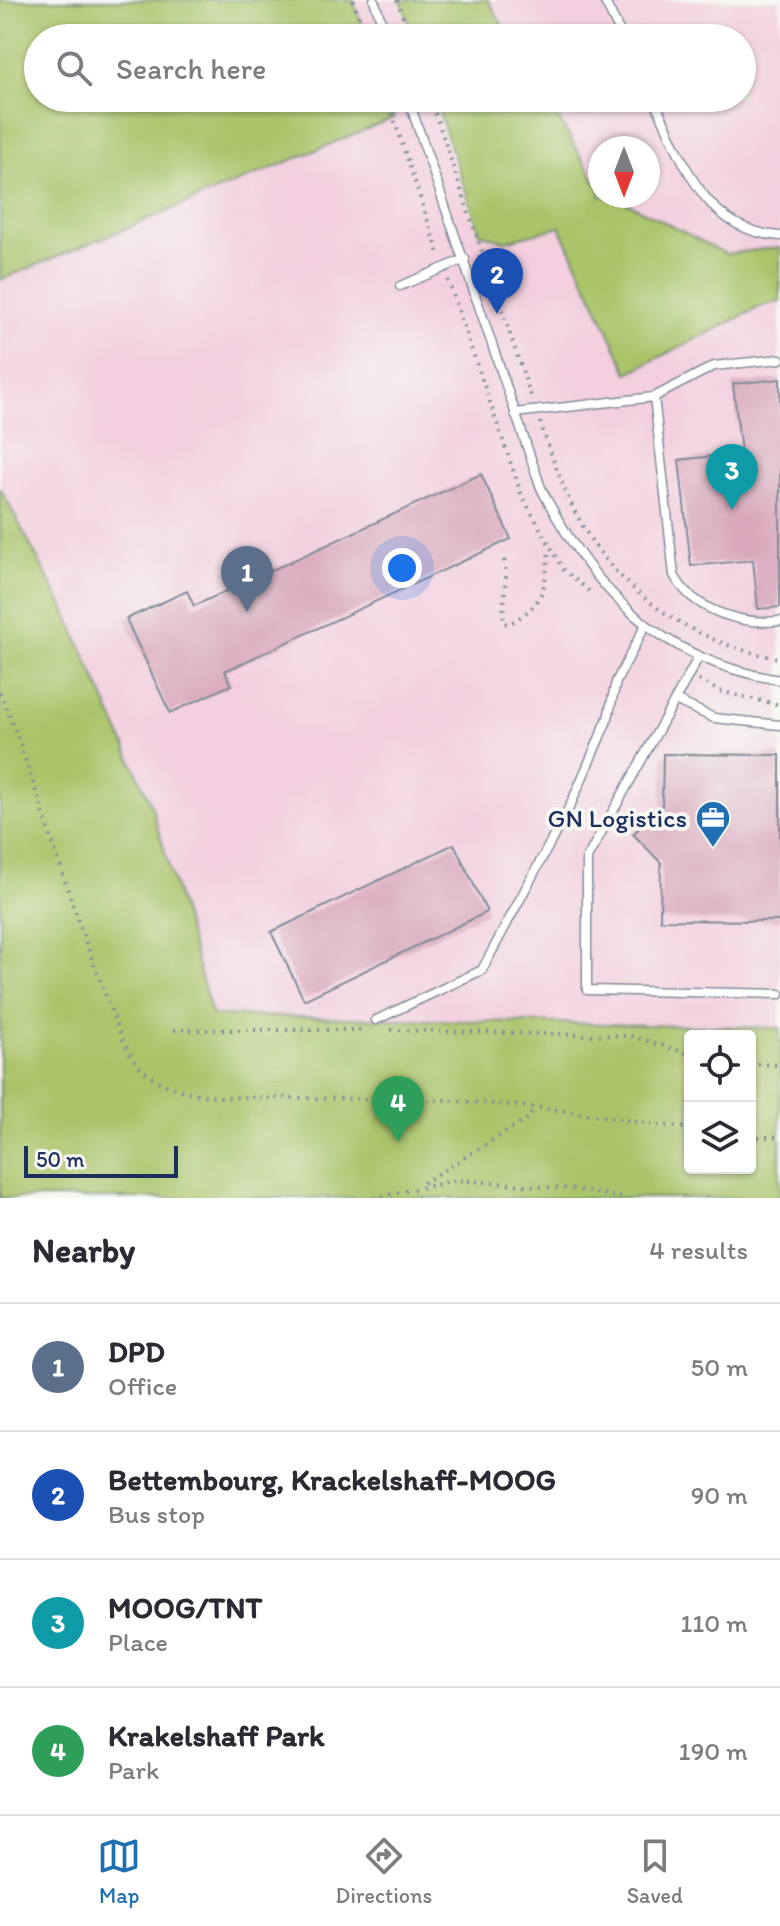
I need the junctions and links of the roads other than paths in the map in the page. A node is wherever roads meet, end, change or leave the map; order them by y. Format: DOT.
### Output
graph roads {
  1 [pos="374,0"];
  2 [pos="604,0"];
  3 [pos="382,24"];
  4 [pos="616,24"];
  5 [pos="413,112"];
  6 [pos="660,112"];
  7 [pos="780,236"];
  8 [pos="465,259"];
  9 [pos="400,286"];
  10 [pos="780,359"];
  11 [pos="654,397"];
  12 [pos="515,413"];
  13 [pos="780,621"];
  14 [pos="645,626"];
  15 [pos="699,656"];
  16 [pos="780,680"];
  17 [pos="675,700"];
  18 [pos="780,725"];
  19 [pos="780,994"];
  20 [pos="376,1020"];
  1 -- 3 [label="lane"];
  2 -- 4 [label="lane"];
  5 -- 8 [label="lane"];
  6 -- 7 [label="lane"];
  8 -- 9 [label="lane"];
  8 -- 12 [label="lane"];
  10 -- 11 [label="lane"];
  11 -- 12 [label="lane"];
  11 -- 13 [label="lane"];
  12 -- 14 [label="lane"];
  14 -- 15 [label="lane"];
  14 -- 20 [label="lane"];
  15 -- 16 [label="lane"];
  15 -- 17 [label="lane"];
  17 -- 18 [label="lane"];
  17 -- 19 [label="lane"];
}
